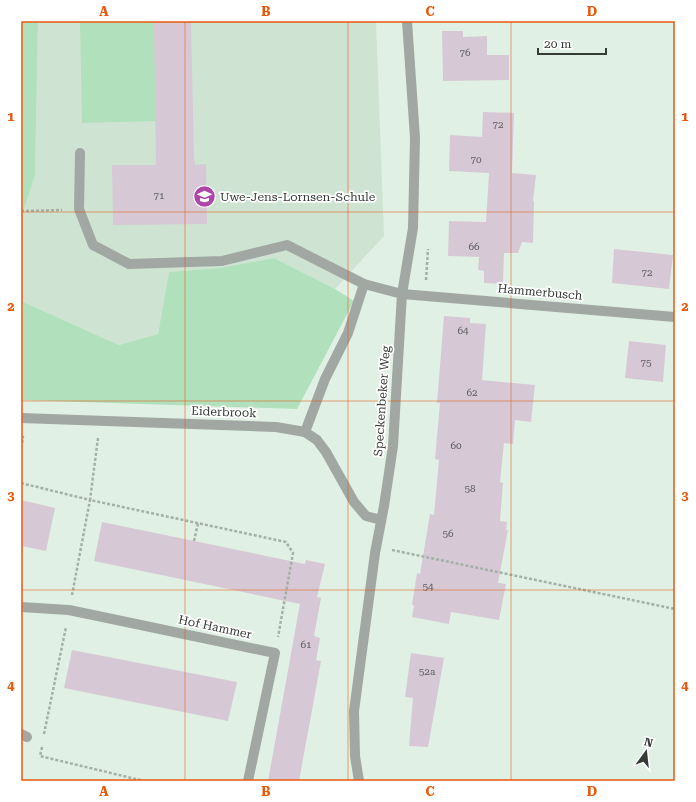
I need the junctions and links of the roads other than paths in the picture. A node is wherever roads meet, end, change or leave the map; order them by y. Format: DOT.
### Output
graph roads {
  1 [pos="408,21"];
  2 [pos="80,153"];
  3 [pos="364,284"];
  4 [pos="402,294"];
  5 [pos="675,317"];
  6 [pos="21,418"];
  7 [pos="304,432"];
  8 [pos="381,520"];
  9 [pos="21,607"];
  10 [pos="248,781"];
  11 [pos="359,781"];
  1 -- 4 [label="street, Speckenbeker Weg"];
  2 -- 3 [label="street, Hammerbusch"];
  3 -- 4 [label="street, Hammerbusch"];
  3 -- 7 [label="street"];
  4 -- 5 [label="street, Hammerbusch"];
  4 -- 8 [label="street, Speckenbeker Weg"];
  6 -- 7 [label="street, Eiderbrook"];
  7 -- 8 [label="street, Eiderbrook"];
  8 -- 11 [label="street, Speckenbeker Weg"];
  9 -- 10 [label="street, Hof Hammer"];
}
